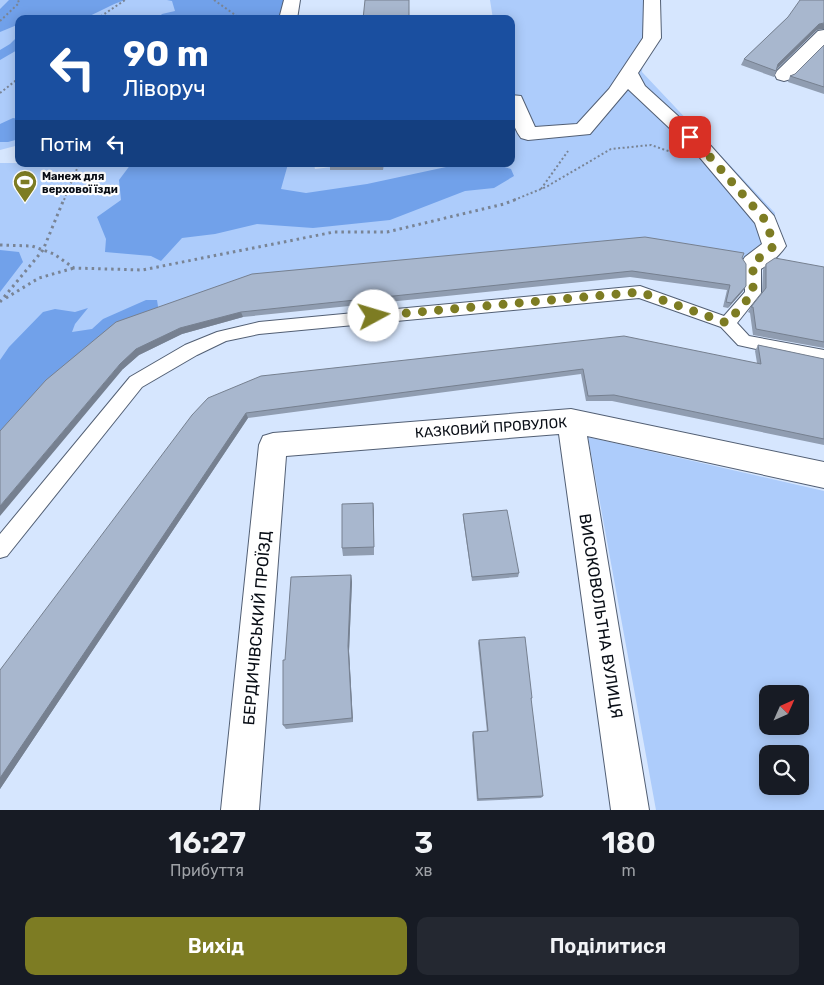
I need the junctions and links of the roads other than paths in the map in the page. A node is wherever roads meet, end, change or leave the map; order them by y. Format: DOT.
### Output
graph roads {
  1 [pos="292,0"];
  2 [pos="652,0"];
  3 [pos="289,15"];
  4 [pos="824,35"];
  5 [pos="628,72"];
  6 [pos="784,74"];
  7 [pos="515,102"];
  8 [pos="753,263"];
  9 [pos="727,323"];
  10 [pos="824,357"];
  11 [pos="571,421"];
  12 [pos="273,445"];
  13 [pos="824,475"];
  14 [pos="0,549"];
  15 [pos="240,810"];
  16 [pos="630,810"];
  1 -- 3 [label="street"];
  2 -- 5 [label="street"];
  4 -- 6 [label="street"];
  5 -- 7 [label="street"];
  5 -- 8 [label="street"];
  8 -- 9 [label="lane"];
  9 -- 10 [label="lane"];
  9 -- 14 [label="lane"];
  11 -- 12 [label="street, КАЗКОВИЙ ПРОВУЛОК"];
  11 -- 13 [label="street, КАЗКОВИЙ ПРОВУЛОК"];
  11 -- 16 [label="street, ВИСОКОВОЛЬТНА ВУЛИЦЯ"];
  12 -- 15 [label="street, БЕРДИЧІВСЬКИЙ ПРОЇЗД"];
}
